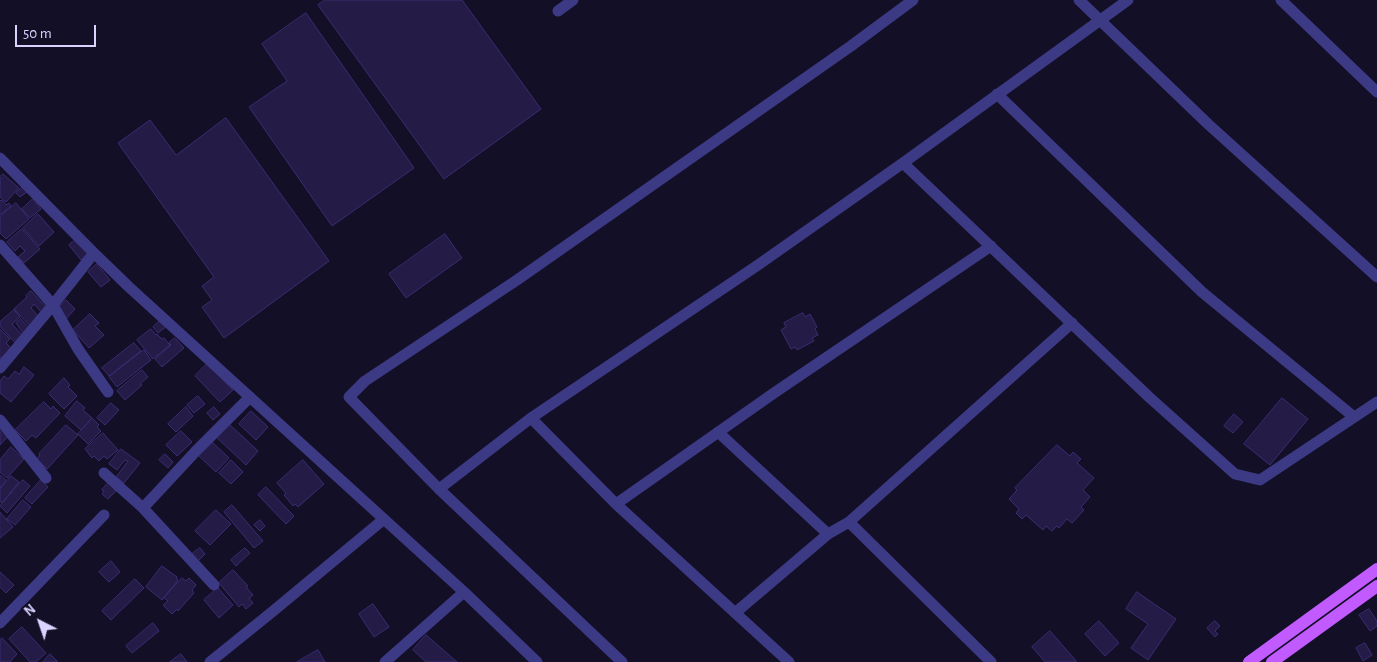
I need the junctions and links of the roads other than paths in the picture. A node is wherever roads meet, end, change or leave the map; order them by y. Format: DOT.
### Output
graph roads {
  1 [pos="573,0"];
  2 [pos="913,0"];
  3 [pos="1078,0"];
  4 [pos="1128,0"];
  5 [pos="1281,0"];
  6 [pos="558,11"];
  7 [pos="1100,20"];
  8 [pos="1377,92"];
  9 [pos="997,94"];
  10 [pos="0,158"];
  11 [pos="903,162"];
  12 [pos="0,245"];
  13 [pos="991,246"];
  14 [pos="94,253"];
  15 [pos="1377,278"];
  16 [pos="53,305"];
  17 [pos="1072,323"];
  18 [pos="0,368"];
  19 [pos="108,392"];
  20 [pos="250,397"];
  21 [pos="1377,402"];
  22 [pos="1354,417"];
  23 [pos="531,418"];
  24 [pos="0,420"];
  25 [pos="718,432"];
  26 [pos="104,473"];
  27 [pos="46,478"];
  28 [pos="438,489"];
  29 [pos="616,504"];
  30 [pos="143,508"];
  31 [pos="104,516"];
  32 [pos="384,520"];
  33 [pos="849,522"];
  34 [pos="828,534"];
  35 [pos="1377,569"];
  36 [pos="214,585"];
  37 [pos="1377,586"];
  38 [pos="464,592"];
  39 [pos="735,613"];
  40 [pos="0,623"];
  41 [pos="210,662"];
  42 [pos="385,662"];
  43 [pos="537,662"];
  44 [pos="622,662"];
  45 [pos="789,662"];
  46 [pos="991,662"];
  47 [pos="1249,662"];
  48 [pos="1272,662"];
  1 -- 6 [label="street"];
  2 -- 28 [label="street"];
  3 -- 7 [label="street"];
  4 -- 7 [label="street"];
  5 -- 8 [label="street"];
  7 -- 9 [label="street"];
  7 -- 15 [label="street"];
  9 -- 11 [label="street"];
  9 -- 22 [label="street"];
  10 -- 14 [label="street"];
  11 -- 13 [label="street"];
  11 -- 23 [label="street"];
  12 -- 16 [label="street"];
  13 -- 17 [label="street"];
  13 -- 25 [label="street"];
  14 -- 16 [label="street"];
  14 -- 20 [label="street"];
  16 -- 18 [label="street"];
  16 -- 19 [label="street"];
  17 -- 22 [label="street"];
  17 -- 33 [label="street"];
  20 -- 30 [label="street"];
  20 -- 32 [label="street"];
  21 -- 22 [label="street"];
  23 -- 28 [label="street"];
  23 -- 29 [label="street"];
  24 -- 27 [label="street"];
  25 -- 29 [label="street"];
  25 -- 34 [label="street"];
  26 -- 30 [label="street"];
  28 -- 44 [label="street"];
  29 -- 39 [label="street"];
  30 -- 36 [label="street"];
  31 -- 40 [label="street"];
  32 -- 38 [label="street"];
  32 -- 41 [label="street"];
  33 -- 34 [label="street"];
  33 -- 46 [label="street"];
  34 -- 39 [label="street"];
  35 -- 47 [label="main road"];
  37 -- 48 [label="main road"];
  38 -- 42 [label="street"];
  38 -- 43 [label="street"];
  39 -- 45 [label="street"];
}
